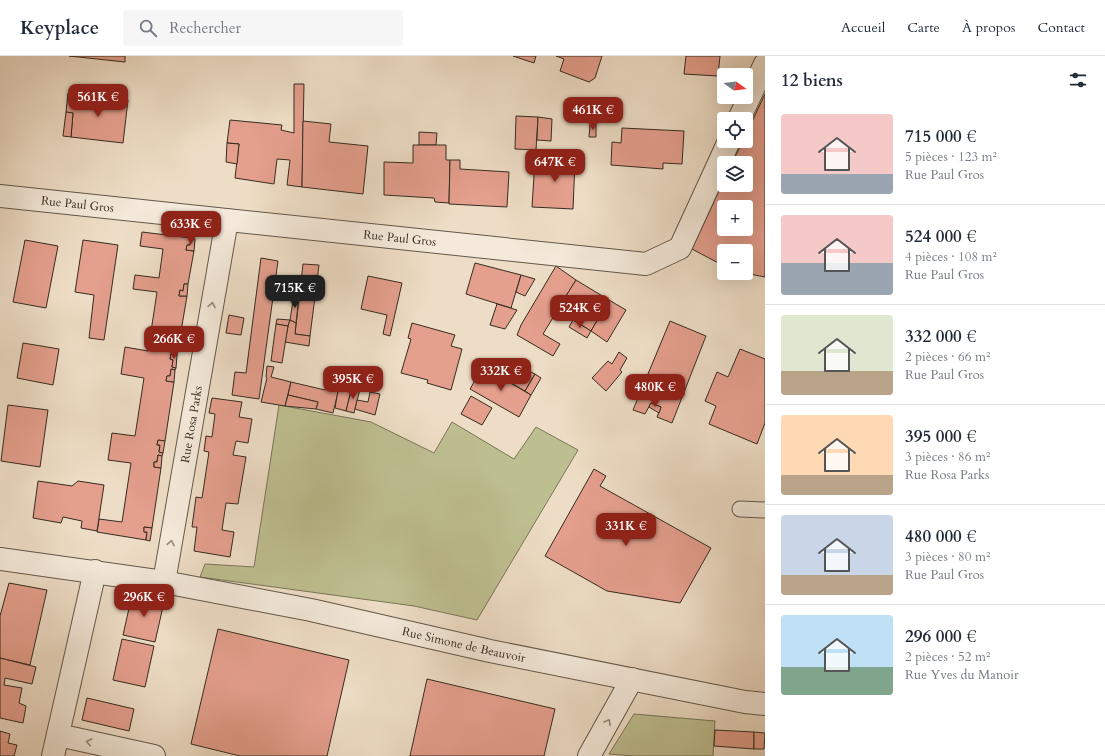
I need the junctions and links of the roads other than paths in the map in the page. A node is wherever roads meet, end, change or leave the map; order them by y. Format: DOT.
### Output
graph roads {
  1 [pos="765,64"];
  2 [pos="743,112"];
  3 [pos="726,148"];
  4 [pos="0,196"];
  5 [pos="227,220"];
  6 [pos="740,509"];
  7 [pos="765,510"];
  8 [pos="0,559"];
  9 [pos="95,572"];
  10 [pos="164,582"];
  11 [pos="632,679"];
  12 [pos="765,704"];
  13 [pos="58,735"];
  14 [pos="53,756"];
  15 [pos="154,756"];
  16 [pos="589,756"];
  1 -- 2 [label="street"];
  3 -- 5 [label="street, Rue Paul Gros"];
  4 -- 5 [label="street, Rue Paul Gros"];
  10 -- 5 [label="street, Rue Rosa Parks, one-way"];
  6 -- 7 [label="lane"];
  8 -- 9 [label="street, Rue Simone de Beauvoir"];
  9 -- 10 [label="street, Rue Simone de Beauvoir"];
  9 -- 13 [label="street"];
  10 -- 11 [label="street, Rue Simone de Beauvoir"];
  11 -- 12 [label="street, Rue Simone de Beauvoir"];
  16 -- 11 [label="street, one-way"];
  13 -- 14 [label="street"];
  15 -- 13 [label="street, one-way"];
}
